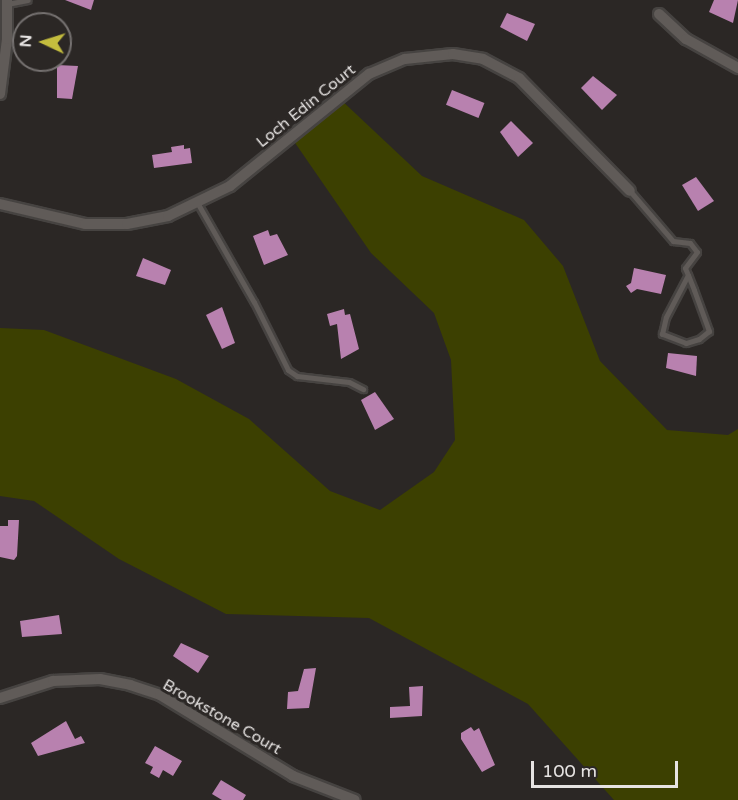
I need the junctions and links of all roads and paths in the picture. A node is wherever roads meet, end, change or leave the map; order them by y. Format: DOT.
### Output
graph roads {
  1 [pos="28,0"];
  2 [pos="7,2"];
  3 [pos="659,14"];
  4 [pos="738,68"];
  5 [pos="0,94"];
  6 [pos="630,191"];
  7 [pos="0,204"];
  8 [pos="198,204"];
  9 [pos="688,275"];
  10 [pos="363,389"];
  11 [pos="0,698"];
  12 [pos="355,800"];
  1 -- 2 [label="lane"];
  2 -- 5 [label="street"];
  3 -- 4 [label="street"];
  6 -- 8 [label="street, Loch Edin Court"];
  6 -- 9 [label="lane"];
  7 -- 8 [label="street, Loch Edin Court"];
  8 -- 10 [label="lane"];
  9 -- 9 [label="lane"];
  11 -- 12 [label="street, Brookstone Court"];
}
